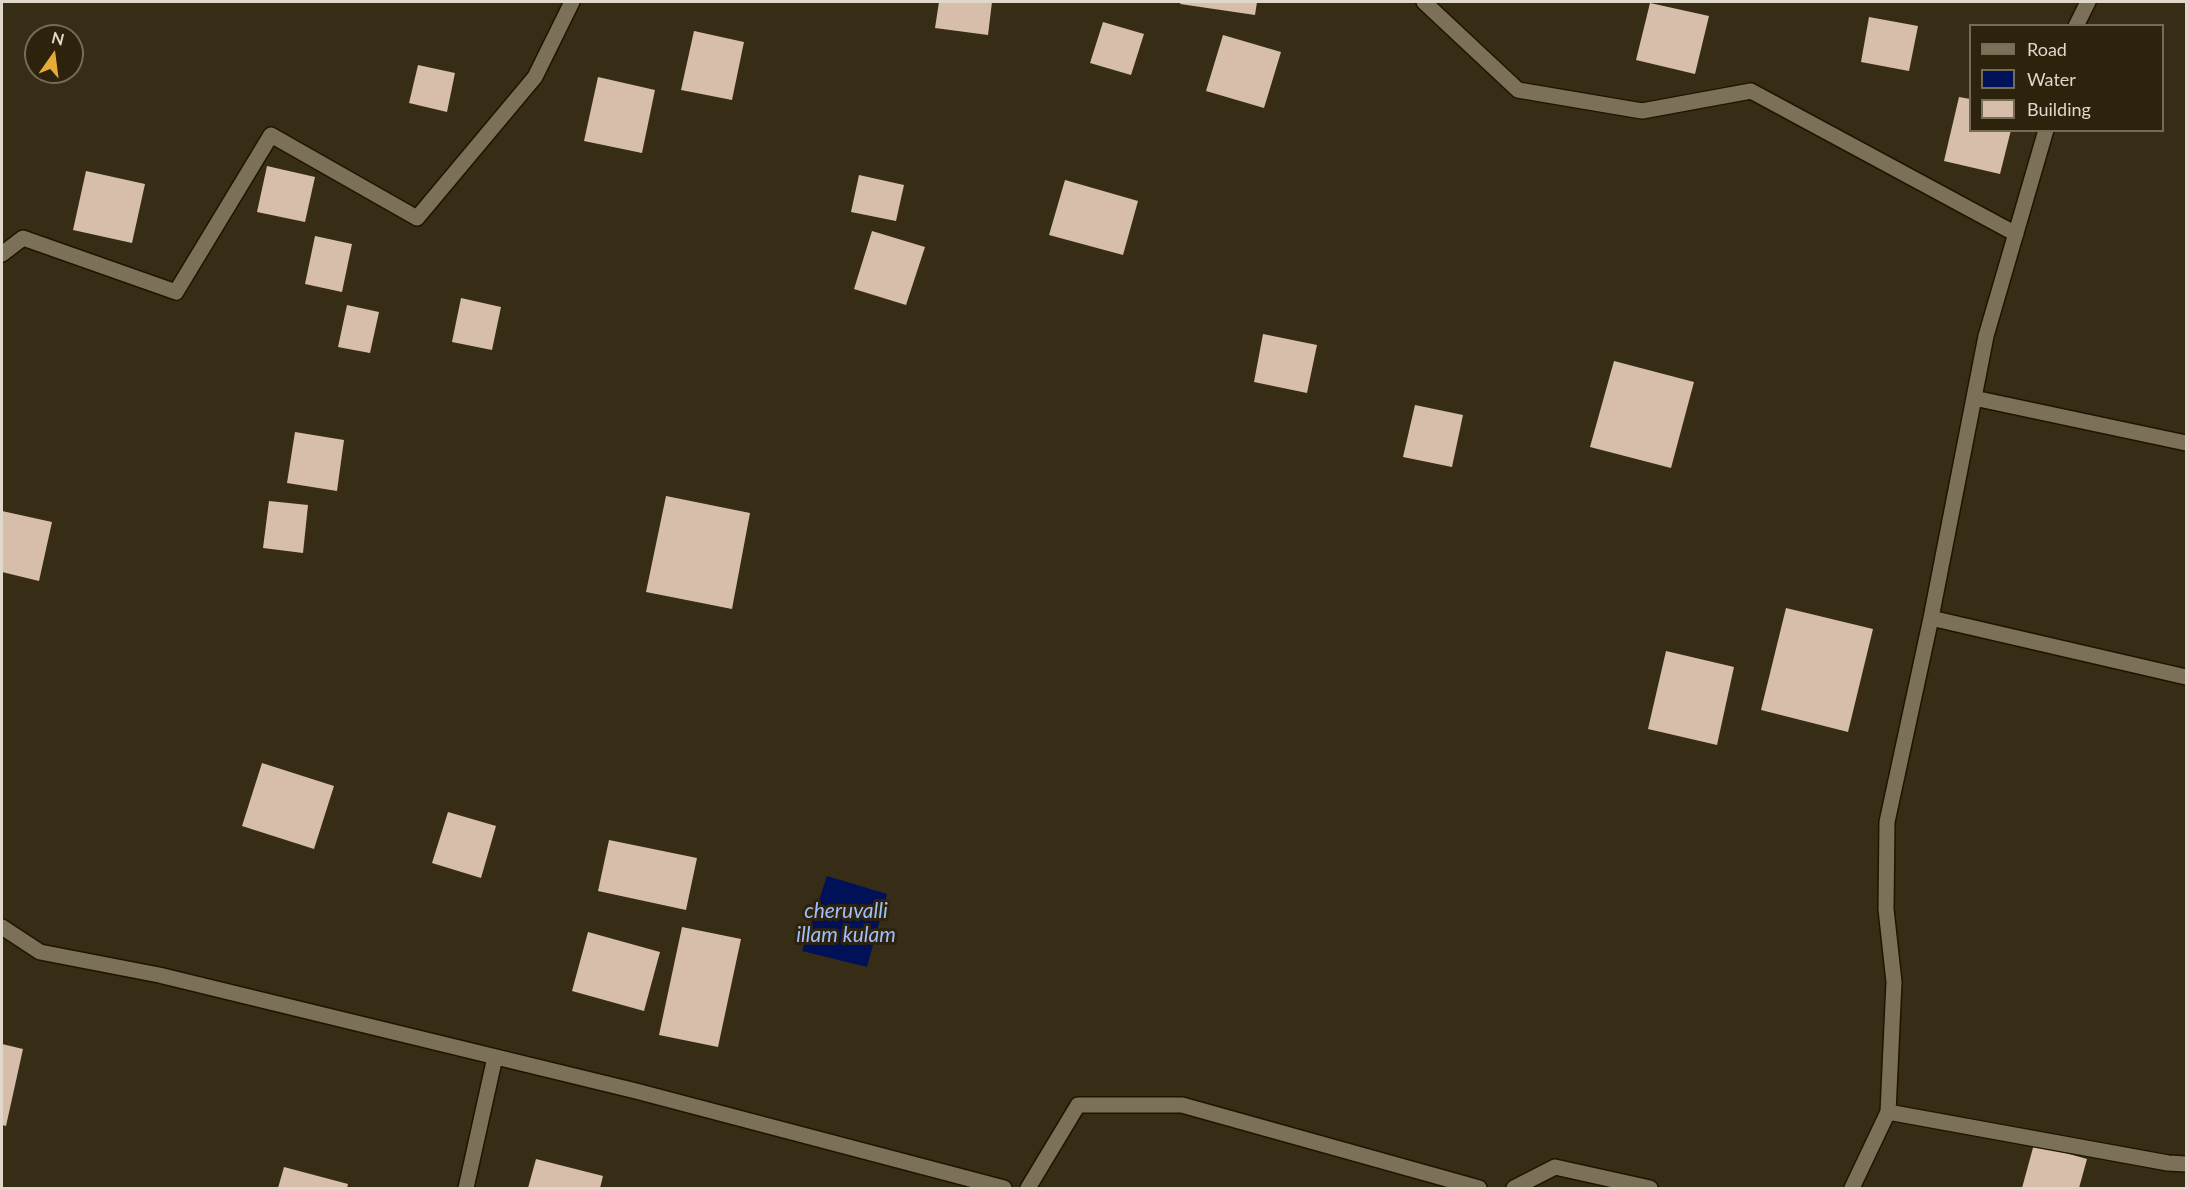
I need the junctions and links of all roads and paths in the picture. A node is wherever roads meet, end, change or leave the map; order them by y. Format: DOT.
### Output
graph roads {
  1 [pos="572,2"];
  2 [pos="1424,2"];
  3 [pos="2088,2"];
  4 [pos="2077,24"];
  5 [pos="2045,132"];
  6 [pos="2016,234"];
  7 [pos="2,254"];
  8 [pos="1974,398"];
  9 [pos="2187,443"];
  10 [pos="1931,618"];
  11 [pos="2187,677"];
  12 [pos="2,927"];
  13 [pos="495,1057"];
  14 [pos="1888,1112"];
  15 [pos="2187,1164"];
  16 [pos="466,1188"];
  17 [pos="1004,1188"];
  18 [pos="1028,1188"];
  19 [pos="1479,1188"];
  20 [pos="1514,1188"];
  21 [pos="1650,1188"];
  22 [pos="1852,1188"];
  1 -- 7 [label="street"];
  2 -- 6 [label="street"];
  3 -- 4 [label="street"];
  5 -- 6 [label="street"];
  6 -- 8 [label="street"];
  8 -- 9 [label="street"];
  8 -- 10 [label="street"];
  10 -- 11 [label="street"];
  10 -- 14 [label="street"];
  12 -- 13 [label="street"];
  13 -- 16 [label="street"];
  13 -- 17 [label="street"];
  14 -- 15 [label="street"];
  14 -- 22 [label="street"];
  18 -- 19 [label="street"];
  20 -- 21 [label="street"];
}
